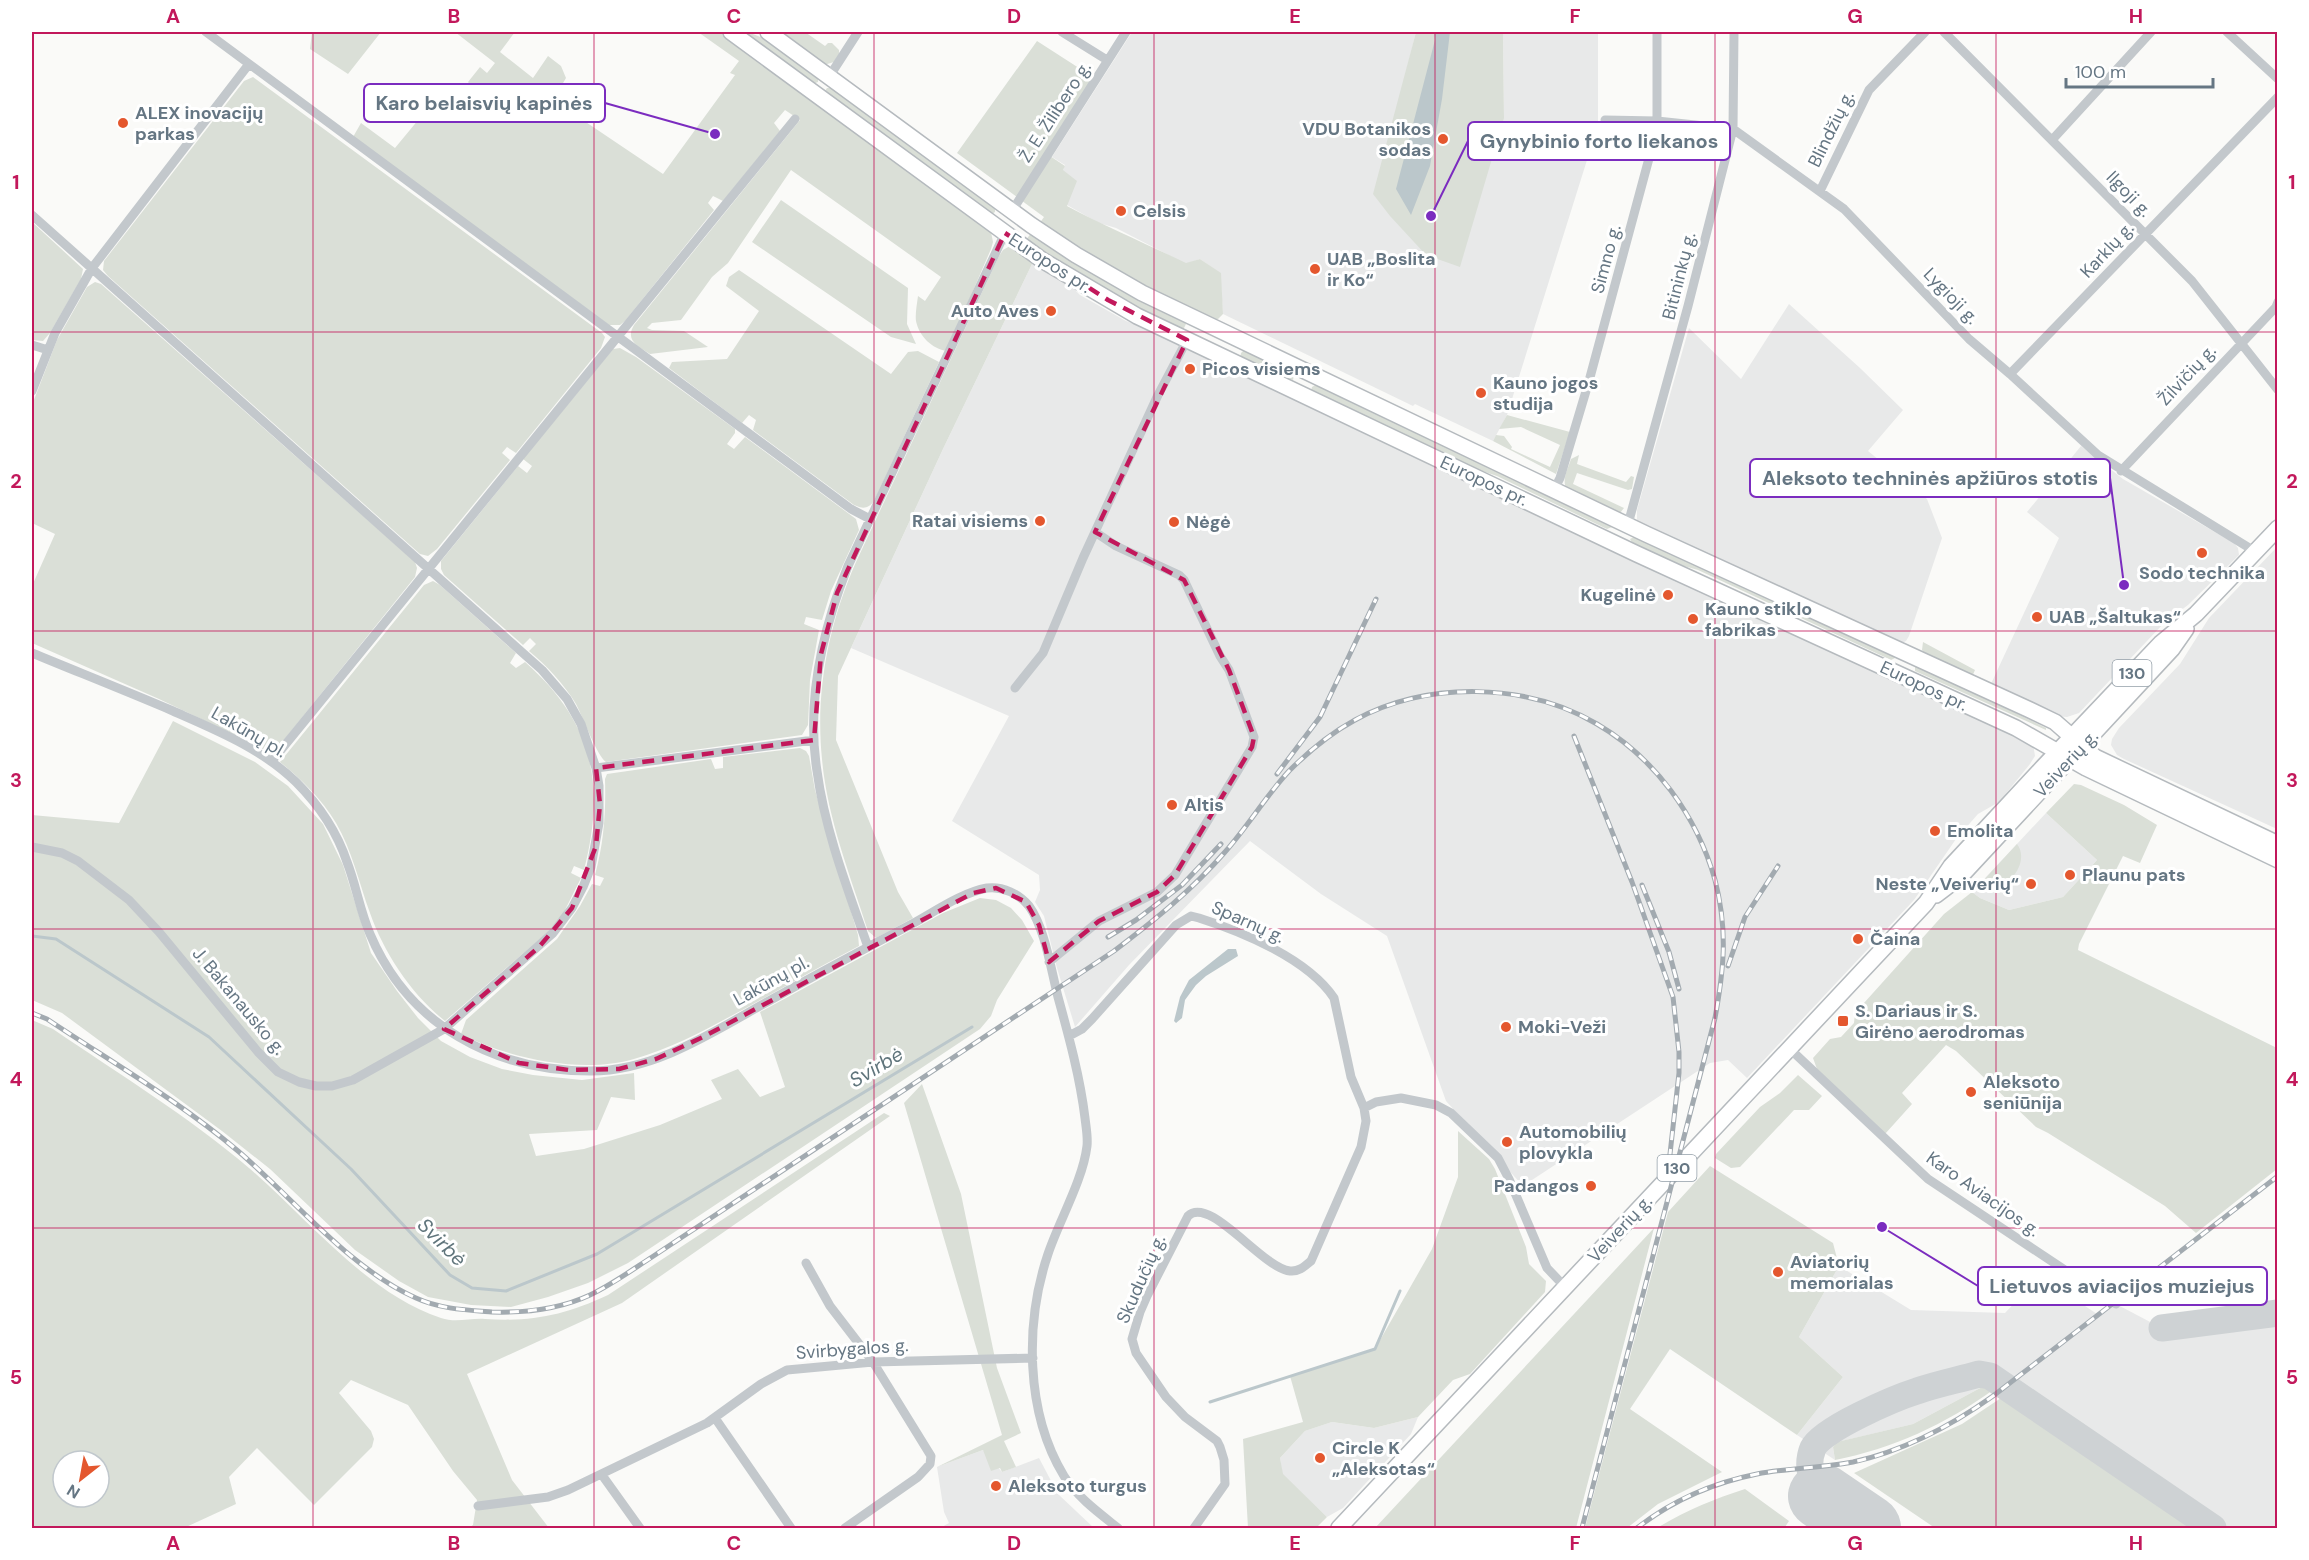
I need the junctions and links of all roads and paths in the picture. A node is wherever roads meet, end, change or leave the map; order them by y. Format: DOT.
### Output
graph roads {
  1 [pos="206,32"];
  2 [pos="731,32"];
  3 [pos="768,32"];
  4 [pos="858,32"];
  5 [pos="1062,32"];
  6 [pos="1126,32"];
  7 [pos="1657,32"];
  8 [pos="1734,32"];
  9 [pos="1925,32"];
  10 [pos="1944,32"];
  11 [pos="2151,32"];
  12 [pos="2227,32"];
  13 [pos="1107,60"];
  14 [pos="249,64"];
  15 [pos="829,77"];
  16 [pos="2277,79"];
  17 [pos="816,94"];
  18 [pos="2277,97"];
  19 [pos="795,119"];
  20 [pos="1605,120"];
  21 [pos="1657,121"];
  22 [pos="1733,129"];
  23 [pos="2052,140"];
  24 [pos="1820,191"];
  25 [pos="1012,211"];
  26 [pos="32,215"];
  27 [pos="1002,231"];
  28 [pos="2145,234"];
  29 [pos="92,268"];
  30 [pos="2277,302"];
  31 [pos="1197,320"];
  32 [pos="617,336"];
  33 [pos="1187,340"];
  34 [pos="2241,342"];
  35 [pos="32,345"];
  36 [pos="48,350"];
  37 [pos="1307,372"];
  38 [pos="2010,374"];
  39 [pos="2277,390"];
  40 [pos="32,391"];
  41 [pos="1297,392"];
  42 [pos="2121,471"];
  43 [pos="1554,490"];
  44 [pos="870,519"];
  45 [pos="1628,524"];
  46 [pos="2277,528"];
  47 [pos="1095,532"];
  48 [pos="1602,537"];
  49 [pos="2256,552"];
  50 [pos="429,569"];
  51 [pos="32,653"];
  52 [pos="1910,655"];
  53 [pos="1902,675"];
  54 [pos="1015,688"];
  55 [pos="814,740"];
  56 [pos="2077,741"];
  57 [pos="2063,756"];
  58 [pos="272,761"];
  59 [pos="596,768"];
  60 [pos="2277,844"];
  61 [pos="32,847"];
  62 [pos="2277,860"];
  63 [pos="868,947"];
  64 [pos="1049,962"];
  65 [pos="444,1029"];
  66 [pos="1069,1036"];
  67 [pos="1790,1049"];
  68 [pos="1364,1108"];
  69 [pos="1188,1216"];
  70 [pos="806,1263"];
  71 [pos="1565,1287"];
  72 [pos="2116,1304"];
  73 [pos="1033,1358"];
  74 [pos="873,1362"];
  75 [pos="715,1418"];
  76 [pos="602,1474"];
  77 [pos="478,1506"];
  78 [pos="640,1528"];
  79 [pos="790,1528"];
  80 [pos="845,1528"];
  81 [pos="1118,1528"];
  82 [pos="1194,1528"];
  83 [pos="1339,1528"];
  1 -- 14 [label="street"];
  2 -- 17 [label="main road, Europos pr."];
  3 -- 15 [label="main road, Europos pr."];
  4 -- 15 [label="street"];
  5 -- 13 [label="street"];
  6 -- 13 [label="street, Ž. E. Žilibero g."];
  7 -- 21 [label="street, Simno g."];
  8 -- 22 [label="street, Bitininkų g."];
  9 -- 24 [label="street, Blindžių g."];
  10 -- 23 [label="street, Ilgoji g."];
  11 -- 23 [label="street"];
  12 -- 16 [label="street"];
  13 -- 25 [label="street, Ž. E. Žilibero g."];
  14 -- 29 [label="street"];
  14 -- 32 [label="street"];
  15 -- 17 [label="main road"];
  15 -- 25 [label="main road, Europos pr."];
  17 -- 27 [label="main road, Europos pr."];
  18 -- 28 [label="street, Karklų g."];
  19 -- 32 [label="street"];
  20 -- 21 [label="street, Lygioji g."];
  21 -- 22 [label="street, Lygioji g."];
  21 -- 43 [label="street, Simno g."];
  22 -- 24 [label="street, Lygioji g."];
  22 -- 45 [label="street, Bitininkų g."];
  23 -- 28 [label="street, Ilgoji g."];
  24 -- 38 [label="street, Lygioji g."];
  25 -- 27 [label="main road"];
  25 -- 31 [label="main road, Europos pr."];
  26 -- 29 [label="street, J. Bakanausko g."];
  27 -- 33 [label="main road, Europos pr."];
  27 -- 44 [label="street"];
  28 -- 34 [label="street, Ilgoji g."];
  28 -- 38 [label="street, Karklų g."];
  29 -- 36 [label="street"];
  29 -- 50 [label="street, J. Bakanausko g."];
  30 -- 34 [label="street, Žilvičių g."];
  31 -- 33 [label="main road"];
  31 -- 37 [label="main road, Europos pr."];
  32 -- 44 [label="street"];
  32 -- 50 [label="street"];
  33 -- 41 [label="main road, Europos pr."];
  33 -- 47 [label="street"];
  34 -- 39 [label="street, Ilgoji g."];
  34 -- 42 [label="street, Žilvičių g."];
  35 -- 36 [label="street"];
  36 -- 40 [label="street"];
  37 -- 41 [label="main road"];
  37 -- 43 [label="main road, Europos pr."];
  38 -- 42 [label="street, Lygioji g."];
  41 -- 48 [label="main road, Europos pr."];
  42 -- 49 [label="street, Lygioji g."];
  43 -- 45 [label="main road, Europos pr."];
  44 -- 55 [label="street"];
  45 -- 48 [label="main road"];
  45 -- 52 [label="main road, Europos pr."];
  46 -- 49 [label="main road, Veiverių g. / 130"];
  47 -- 54 [label="street"];
  47 -- 64 [label="street"];
  48 -- 53 [label="main road, Europos pr."];
  49 -- 56 [label="main road, Veiverių g. / 130"];
  50 -- 58 [label="street"];
  50 -- 59 [label="street, J. Bakanausko g."];
  51 -- 58 [label="street, Lakūnų pl."];
  52 -- 53 [label="main road"];
  52 -- 56 [label="main road, Europos pr."];
  53 -- 57 [label="main road, Europos pr."];
  55 -- 59 [label="street"];
  55 -- 63 [label="street"];
  56 -- 57 [label="main road, Veiverių g. / 130"];
  56 -- 60 [label="main road, Europos pr."];
  57 -- 62 [label="main road, Europos pr."];
  57 -- 67 [label="main road, Veiverių g. / 130"];
  58 -- 65 [label="street, Lakūnų pl."];
  59 -- 65 [label="street, J. Bakanausko g."];
  61 -- 65 [label="street, J. Bakanausko g."];
  63 -- 64 [label="street, Lakūnų pl."];
  63 -- 65 [label="street, Lakūnų pl."];
  64 -- 66 [label="street, Lakūnų pl."];
  66 -- 68 [label="street, Sparnų g."];
  66 -- 73 [label="street, Lakūnų pl."];
  67 -- 71 [label="main road, Veiverių g. / 130"];
  67 -- 72 [label="street, Karo Aviacijos g."];
  68 -- 69 [label="street, Sparnų g."];
  68 -- 71 [label="street"];
  69 -- 82 [label="street, Skudučių g."];
  70 -- 74 [label="street"];
  71 -- 83 [label="main road, Veiverių g. / 130"];
  73 -- 74 [label="street, Svirbygalos g."];
  73 -- 81 [label="street, Lakūnų pl."];
  74 -- 75 [label="street, Svirbygalos g."];
  74 -- 80 [label="street"];
  75 -- 76 [label="street, Svirbygalos g."];
  75 -- 79 [label="street"];
  76 -- 77 [label="street, Svirbygalos g."];
  76 -- 78 [label="street"];
}
